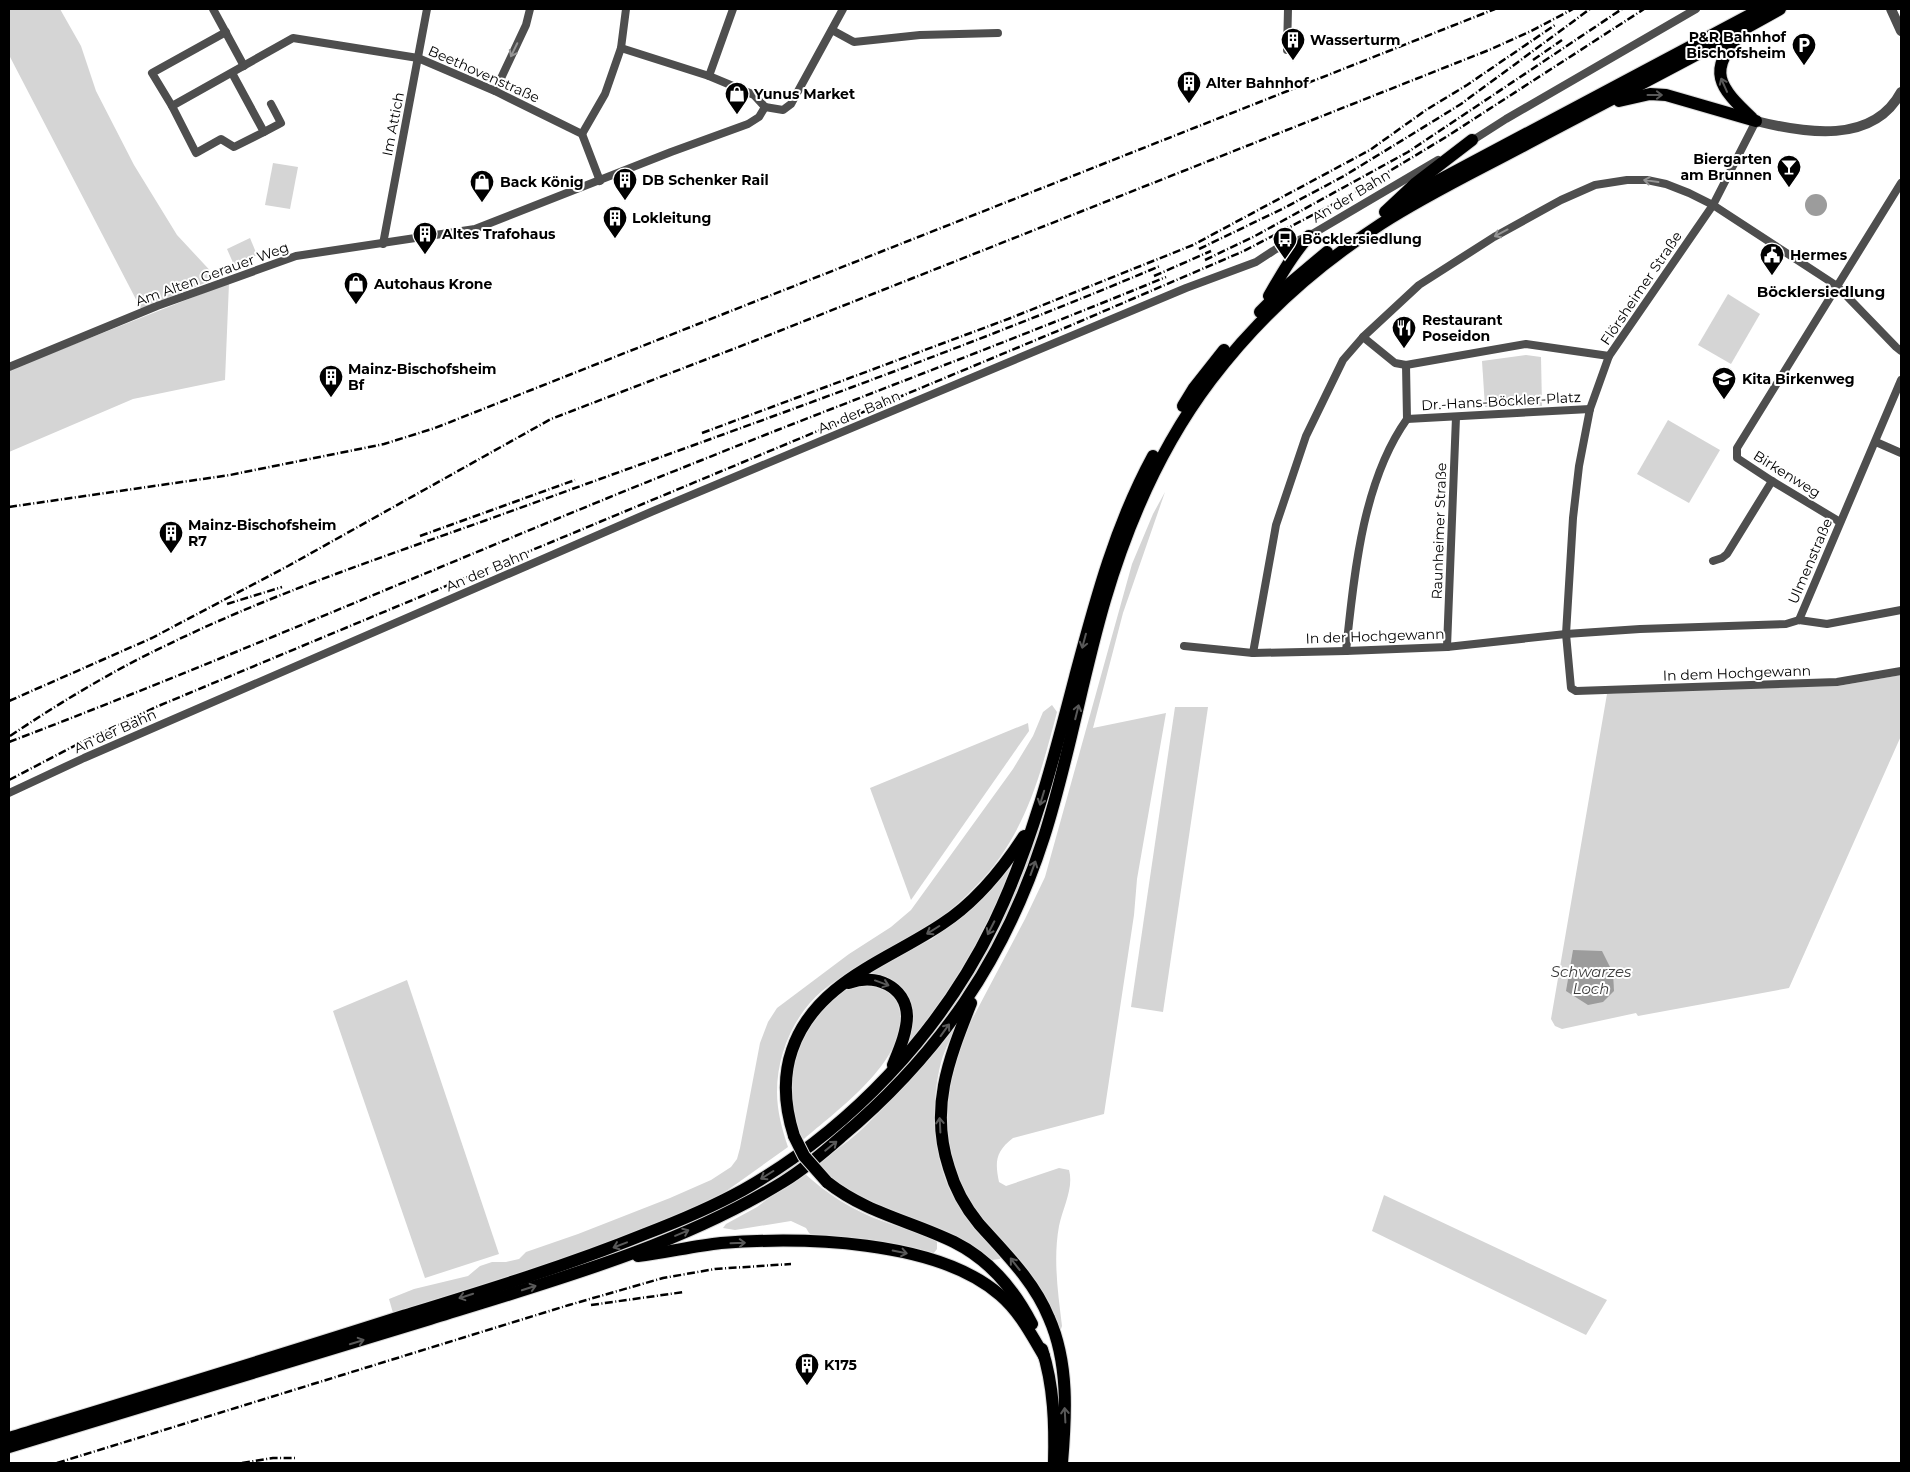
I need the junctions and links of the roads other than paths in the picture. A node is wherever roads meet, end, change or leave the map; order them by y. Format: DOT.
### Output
graph roads {
  1 [pos="213,9"];
  2 [pos="427,9"];
  3 [pos="530,9"];
  4 [pos="626,9"];
  5 [pos="733,9"];
  6 [pos="843,9"];
  7 [pos="1288,9"];
  8 [pos="1696,9"];
  9 [pos="1780,9"];
  10 [pos="1891,9"];
  11 [pos="1763,13"];
  12 [pos="832,30"];
  13 [pos="1901,31"];
  14 [pos="226,32"];
  15 [pos="998,33"];
  16 [pos="621,48"];
  17 [pos="1287,50"];
  18 [pos="418,58"];
  19 [pos="244,66"];
  20 [pos="232,73"];
  21 [pos="708,76"];
  22 [pos="495,90"];
  23 [pos="1901,92"];
  24 [pos="272,104"];
  25 [pos="172,106"];
  26 [pos="764,107"];
  27 [pos="1591,110"];
  28 [pos="1756,121"];
  29 [pos="264,132"];
  30 [pos="582,134"];
  31 [pos="1472,140"];
  32 [pos="600,182"];
  33 [pos="1901,183"];
  34 [pos="1713,205"];
  35 [pos="1385,212"];
  36 [pos="1310,236"];
  37 [pos="383,244"];
  38 [pos="1837,286"];
  39 [pos="1262,310"];
  40 [pos="1363,337"];
  41 [pos="1901,351"];
  42 [pos="1609,356"];
  43 [pos="1406,365"];
  44 [pos="9,367"];
  45 [pos="1901,380"];
  46 [pos="1590,408"];
  47 [pos="1456,417"];
  48 [pos="1407,419"];
  49 [pos="1876,442"];
  50 [pos="1901,453"];
  51 [pos="1772,481"];
  52 [pos="1840,522"];
  53 [pos="1713,561"];
  54 [pos="1901,610"];
  55 [pos="1799,620"];
  56 [pos="1566,634"];
  57 [pos="1184,646"];
  58 [pos="1447,646"];
  59 [pos="1346,651"];
  60 [pos="1253,653"];
  61 [pos="1901,671"];
  62 [pos="1573,690"];
  63 [pos="9,793"];
  64 [pos="1036,818"];
  65 [pos="980,978"];
  66 [pos="835,989"];
  67 [pos="890,1073"];
  68 [pos="620,1259"];
  69 [pos="1044,1356"];
  70 [pos="9,1438"];
  71 [pos="9,1447"];
  72 [pos="1054,1463"];
  73 [pos="1062,1463"];
  1 -- 14 [label="street"];
  2 -- 18 [label="street, Im Attich"];
  3 -- 22 [label="street, one-way"];
  4 -- 16 [label="street"];
  5 -- 21 [label="street"];
  6 -- 12 [label="street"];
  7 -- 17 [label="street"];
  8 -- 31 [label="street, An der Bahn"];
  9 -- 11 [label="highway"];
  10 -- 13 [label="street"];
  11 -- 27 [label="highway"];
  28 -- 11 [label="highway, one-way"];
  11 -- 35 [label="highway"];
  12 -- 15 [label="street"];
  12 -- 26 [label="street"];
  14 -- 19 [label="street"];
  14 -- 25 [label="street"];
  16 -- 21 [label="street"];
  16 -- 30 [label="street"];
  18 -- 19 [label="street, Beethovenstraße"];
  18 -- 22 [label="street, Beethovenstraße"];
  18 -- 37 [label="street, Im Attich"];
  19 -- 20 [label="street, Beethovenstraße"];
  20 -- 25 [label="street, Beethovenstraße"];
  20 -- 29 [label="street"];
  21 -- 26 [label="street"];
  22 -- 30 [label="street, Beethovenstraße"];
  23 -- 28 [label="street"];
  24 -- 29 [label="street"];
  25 -- 29 [label="street"];
  26 -- 32 [label="street, Am Alten Gerauer Weg"];
  27 -- 28 [label="highway, one-way"];
  65 -- 27 [label="highway, one-way"];
  28 -- 34 [label="street, Flörsheimer Straße"];
  30 -- 32 [label="street"];
  31 -- 35 [label="highway"];
  31 -- 36 [label="street, An der Bahn"];
  32 -- 37 [label="street, Am Alten Gerauer Weg"];
  33 -- 38 [label="street"];
  34 -- 38 [label="street"];
  34 -- 40 [label="street, one-way"];
  34 -- 42 [label="street, Flörsheimer Straße"];
  35 -- 39 [label="highway"];
  36 -- 39 [label="highway"];
  36 -- 63 [label="street, An der Bahn"];
  37 -- 44 [label="street, Am Alten Gerauer Weg"];
  38 -- 41 [label="street"];
  38 -- 51 [label="street, Birkenweg"];
  39 -- 64 [label="highway, one-way"];
  40 -- 43 [label="street"];
  40 -- 60 [label="street"];
  42 -- 43 [label="street"];
  42 -- 46 [label="street, Flörsheimer Straße"];
  43 -- 48 [label="street, Dr.-Hans-Böckler-Platz"];
  45 -- 49 [label="street, Ulmenstraße"];
  46 -- 47 [label="street, Dr.-Hans-Böckler-Platz"];
  46 -- 56 [label="street, Flörsheimer Straße"];
  47 -- 48 [label="street, Dr.-Hans-Böckler-Platz"];
  47 -- 58 [label="street, Raunheimer Straße"];
  48 -- 59 [label="street"];
  49 -- 50 [label="street"];
  49 -- 52 [label="street, Ulmenstraße"];
  51 -- 52 [label="street, Birkenweg"];
  51 -- 53 [label="street"];
  52 -- 55 [label="street, Ulmenstraße"];
  54 -- 55 [label="street"];
  55 -- 56 [label="street, Ulmenstraße"];
  56 -- 58 [label="street, In der Hochgewann"];
  56 -- 62 [label="street, Flörsheimer Straße"];
  57 -- 60 [label="street, In der Hochgewann"];
  58 -- 59 [label="street, In der Hochgewann"];
  59 -- 60 [label="street, In der Hochgewann"];
  61 -- 62 [label="street, In dem Hochgewann"];
  64 -- 66 [label="highway, one-way"];
  64 -- 67 [label="highway, one-way"];
  68 -- 65 [label="highway, one-way"];
  73 -- 65 [label="highway, one-way"];
  66 -- 67 [label="highway, one-way"];
  66 -- 69 [label="highway, bridge"];
  67 -- 70 [label="highway, one-way"];
  68 -- 69 [label="highway, one-way"];
  71 -- 68 [label="highway, one-way"];
  69 -- 72 [label="highway"];
}
